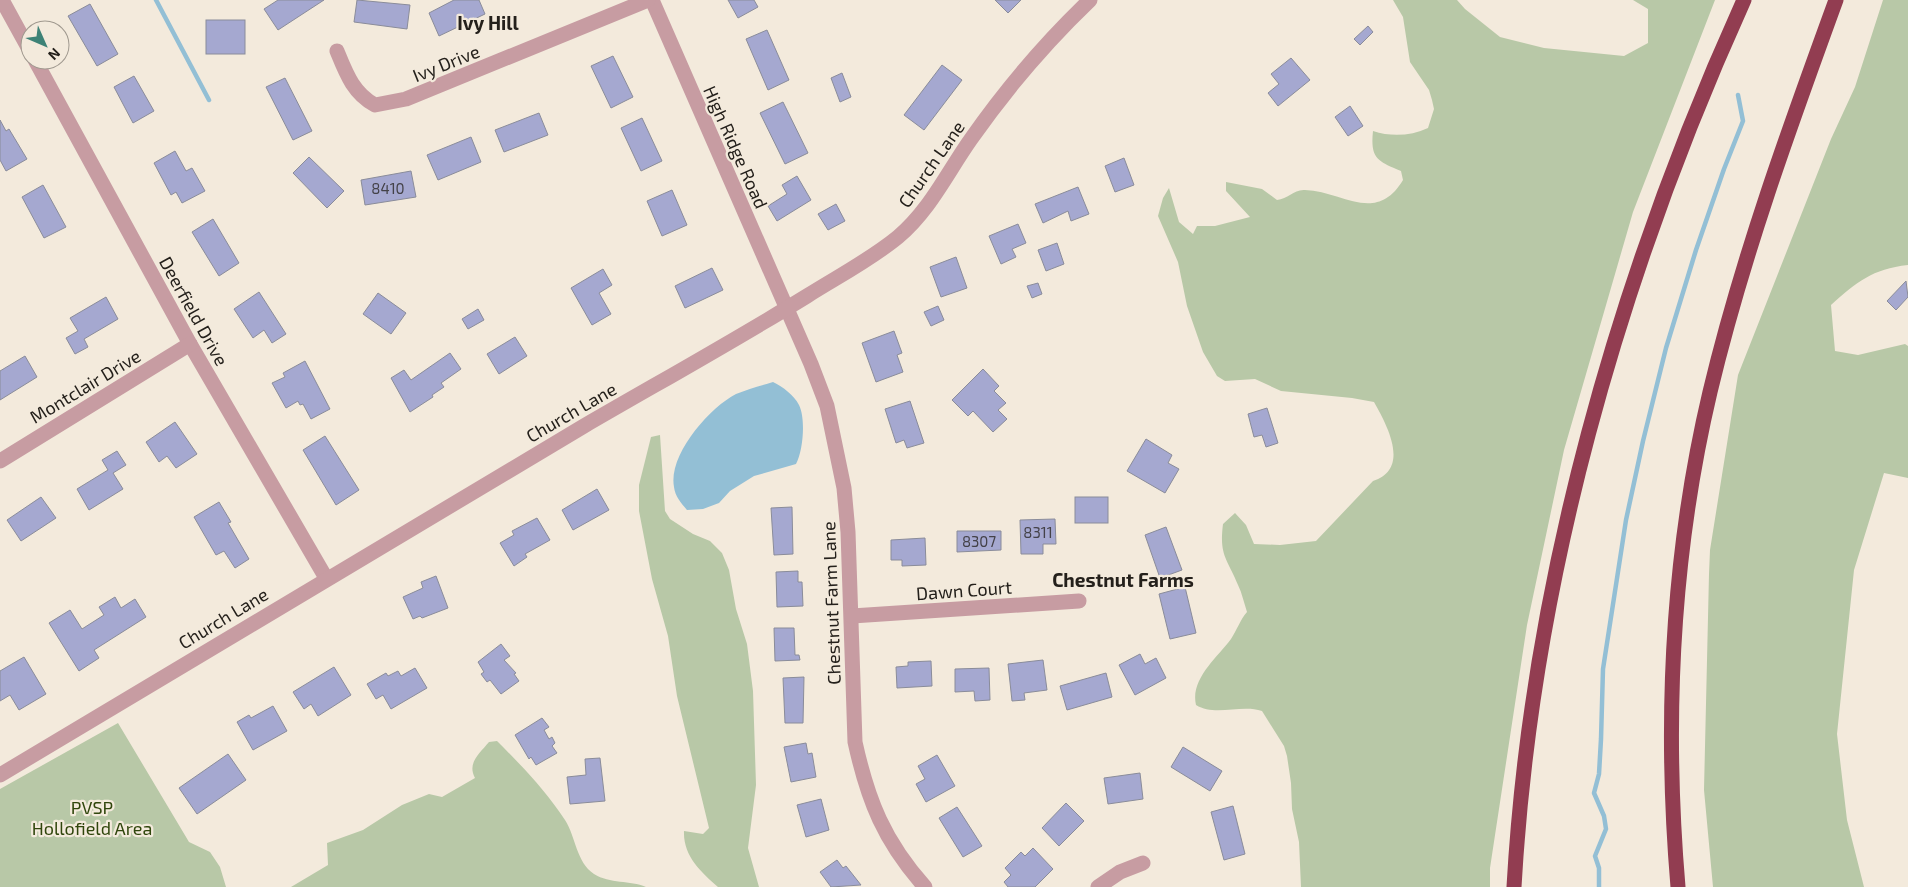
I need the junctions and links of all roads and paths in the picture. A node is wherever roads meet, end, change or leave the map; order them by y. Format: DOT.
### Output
graph roads {
  1 [pos="2,0"];
  2 [pos="648,0"];
  3 [pos="652,0"];
  4 [pos="1090,0"];
  5 [pos="1744,0"];
  6 [pos="1836,0"];
  7 [pos="20,32"];
  8 [pos="336,51"];
  9 [pos="40,70"];
  10 [pos="786,309"];
  11 [pos="190,344"];
  12 [pos="0,461"];
  13 [pos="326,578"];
  14 [pos="1078,602"];
  15 [pos="852,616"];
  16 [pos="0,775"];
  17 [pos="1143,863"];
  18 [pos="925,887"];
  19 [pos="1098,887"];
  20 [pos="1514,887"];
  21 [pos="1678,887"];
  1 -- 7 [label="street"];
  2 -- 8 [label="street, Ivy Drive"];
  3 -- 10 [label="street, High Ridge Road"];
  4 -- 10 [label="street, Church Lane"];
  5 -- 20 [label="highway"];
  6 -- 21 [label="highway"];
  9 -- 11 [label="street, Deerfield Drive"];
  10 -- 13 [label="street, Church Lane"];
  10 -- 15 [label="street, Chestnut Farm Lane"];
  11 -- 12 [label="street, Montclair Drive"];
  11 -- 13 [label="street, Deerfield Drive"];
  13 -- 16 [label="street, Church Lane"];
  14 -- 15 [label="street, Dawn Court"];
  15 -- 18 [label="street, Chestnut Farm Lane"];
  17 -- 19 [label="street"];
}
